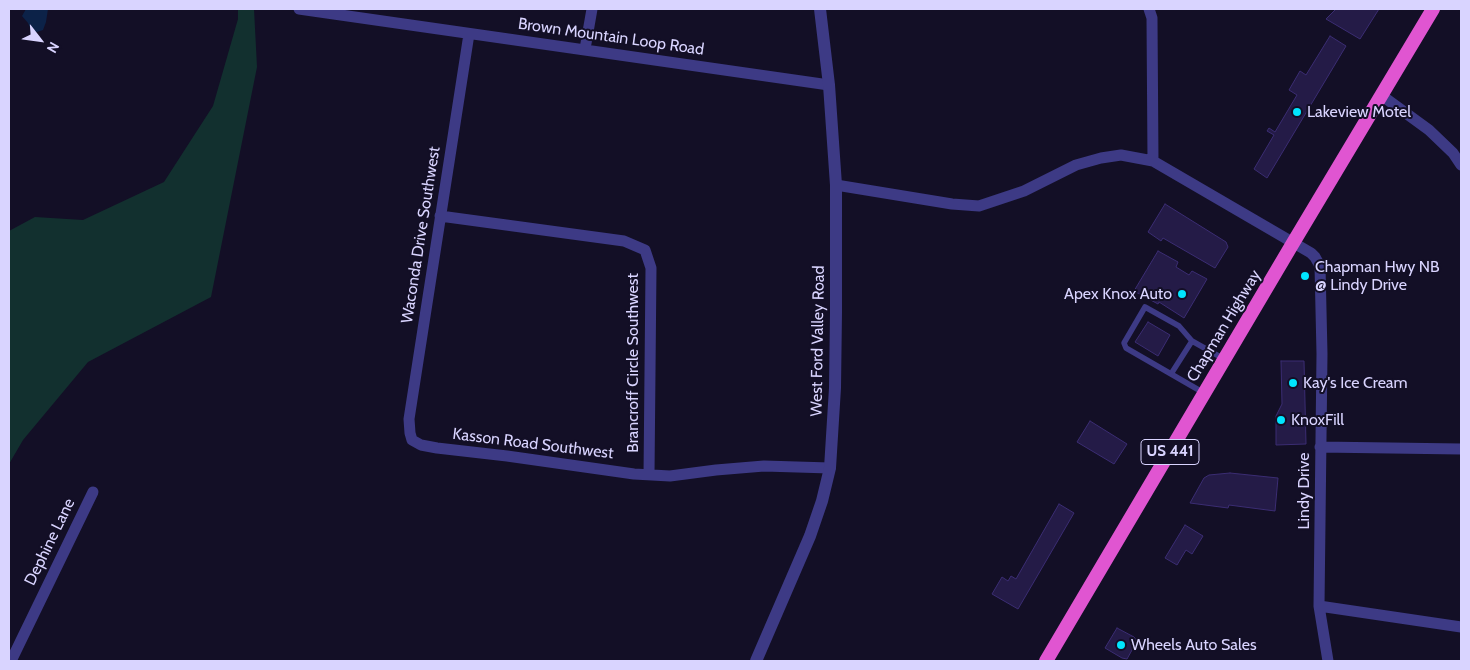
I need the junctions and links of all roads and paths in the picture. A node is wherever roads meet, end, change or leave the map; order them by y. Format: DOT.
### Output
graph roads {
  1 [pos="299,9"];
  2 [pos="592,9"];
  3 [pos="820,9"];
  4 [pos="1149,9"];
  5 [pos="1434,9"];
  6 [pos="353,13"];
  7 [pos="469,34"];
  8 [pos="585,49"];
  9 [pos="829,85"];
  10 [pos="1381,95"];
  11 [pos="1153,161"];
  12 [pos="1461,165"];
  13 [pos="836,185"];
  14 [pos="440,216"];
  15 [pos="1293,243"];
  16 [pos="1192,340"];
  17 [pos="1224,359"];
  18 [pos="1171,374"];
  19 [pos="1204,393"];
  20 [pos="412,440"];
  21 [pos="1320,447"];
  22 [pos="1461,449"];
  23 [pos="830,468"];
  24 [pos="649,474"];
  25 [pos="93,492"];
  26 [pos="1319,606"];
  27 [pos="1461,627"];
  28 [pos="11,661"];
  29 [pos="756,661"];
  30 [pos="1046,661"];
  31 [pos="1328,661"];
  1 -- 6 [label="street, Brown Mountain Loop Road"];
  2 -- 8 [label="street"];
  3 -- 9 [label="street, West Ford Valley Road"];
  4 -- 11 [label="street"];
  5 -- 10 [label="highway, Chapman Highway / US 441"];
  6 -- 7 [label="street, Brown Mountain Loop Road"];
  7 -- 8 [label="street, Brown Mountain Loop Road"];
  7 -- 14 [label="street, Waconda Drive Southwest"];
  8 -- 9 [label="street, Brown Mountain Loop Road"];
  9 -- 13 [label="street, West Ford Valley Road"];
  10 -- 12 [label="street"];
  10 -- 15 [label="highway, Chapman Highway / US 441"];
  11 -- 13 [label="street"];
  11 -- 15 [label="street, Lindy Drive"];
  13 -- 23 [label="street, West Ford Valley Road"];
  14 -- 20 [label="street, Waconda Drive Southwest"];
  14 -- 24 [label="street, Brancroff Circle Southwest"];
  15 -- 17 [label="highway, Chapman Highway / US 441"];
  15 -- 21 [label="street, Lindy Drive"];
  16 -- 17 [label="lane"];
  16 -- 18 [label="lane"];
  16 -- 18 [label="lane"];
  17 -- 19 [label="highway, Chapman Highway / US 441"];
  18 -- 19 [label="lane"];
  19 -- 30 [label="highway, Chapman Highway / US 441"];
  20 -- 24 [label="street, Kasson Road Southwest"];
  21 -- 22 [label="street"];
  21 -- 26 [label="street, Lindy Drive"];
  23 -- 24 [label="street, Kasson Road Southwest"];
  23 -- 29 [label="street, West Ford Valley Road"];
  25 -- 28 [label="street, Dephine Lane"];
  26 -- 27 [label="street"];
  26 -- 31 [label="street, Lindy Drive"];
}
